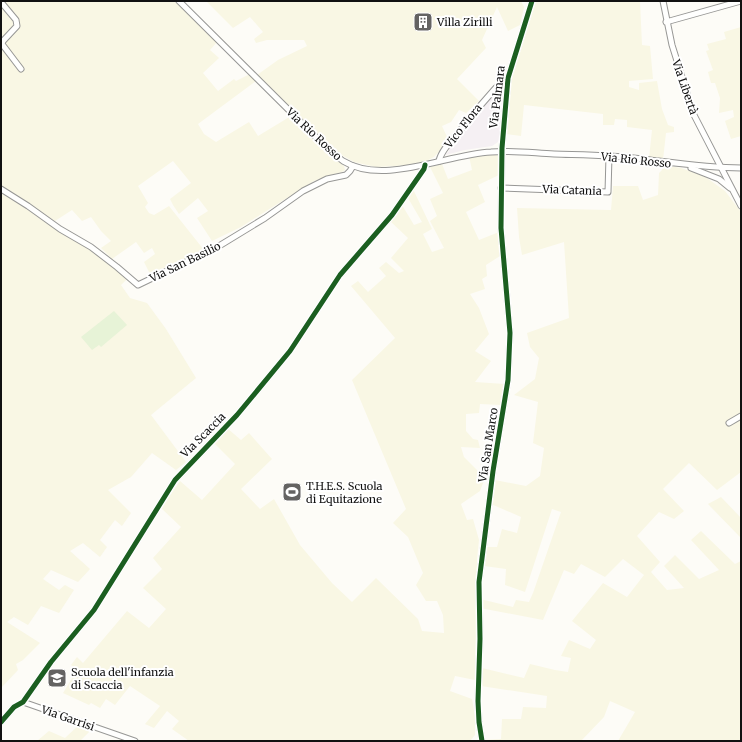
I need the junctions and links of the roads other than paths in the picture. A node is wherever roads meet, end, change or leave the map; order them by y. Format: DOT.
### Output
graph roads {
  1 [pos="179,1"];
  2 [pos="532,1"];
  3 [pos="663,1"];
  4 [pos="741,1"];
  5 [pos="1,2"];
  6 [pos="666,22"];
  7 [pos="21,69"];
  8 [pos="508,78"];
  9 [pos="502,151"];
  10 [pos="609,156"];
  11 [pos="439,161"];
  12 [pos="425,165"];
  13 [pos="681,165"];
  14 [pos="353,166"];
  15 [pos="721,168"];
  16 [pos="741,168"];
  17 [pos="724,175"];
  18 [pos="719,179"];
  19 [pos="501,188"];
  20 [pos="1,189"];
  21 [pos="732,190"];
  22 [pos="741,206"];
  23 [pos="741,416"];
  24 [pos="729,423"];
  25 [pos="23,702"];
  26 [pos="1,722"];
  27 [pos="135,741"];
  28 [pos="482,741"];
  1 -- 14 [label="street, Via Rio Rosso"];
  2 -- 8 [label="street, Via Palmara"];
  3 -- 6 [label="street, Via Libertà"];
  4 -- 6 [label="street"];
  5 -- 7 [label="street"];
  6 -- 15 [label="street, Via Libertà"];
  8 -- 9 [label="street, Via Palmara"];
  8 -- 11 [label="street, Vico Flora"];
  9 -- 10 [label="street, Via Rio Rosso"];
  9 -- 11 [label="street, Via Rio Rosso"];
  9 -- 19 [label="street, Via San Marco"];
  10 -- 13 [label="street, Via Rio Rosso"];
  10 -- 19 [label="street, Via Catania"];
  11 -- 12 [label="street, Via Rio Rosso"];
  12 -- 14 [label="street, Via Rio Rosso"];
  12 -- 25 [label="street, Via Scaccia"];
  13 -- 15 [label="street"];
  13 -- 18 [label="street"];
  14 -- 20 [label="street, Via San Basilio"];
  15 -- 16 [label="street"];
  15 -- 17 [label="street, Via Libertà"];
  17 -- 18 [label="street"];
  17 -- 21 [label="street, Via Libertà"];
  18 -- 21 [label="street"];
  19 -- 28 [label="street, Via San Marco"];
  21 -- 22 [label="street, Via Libertà"];
  23 -- 24 [label="street"];
  25 -- 26 [label="street, Via Scaccia"];
  25 -- 27 [label="street, Via Garrisi"];
}
